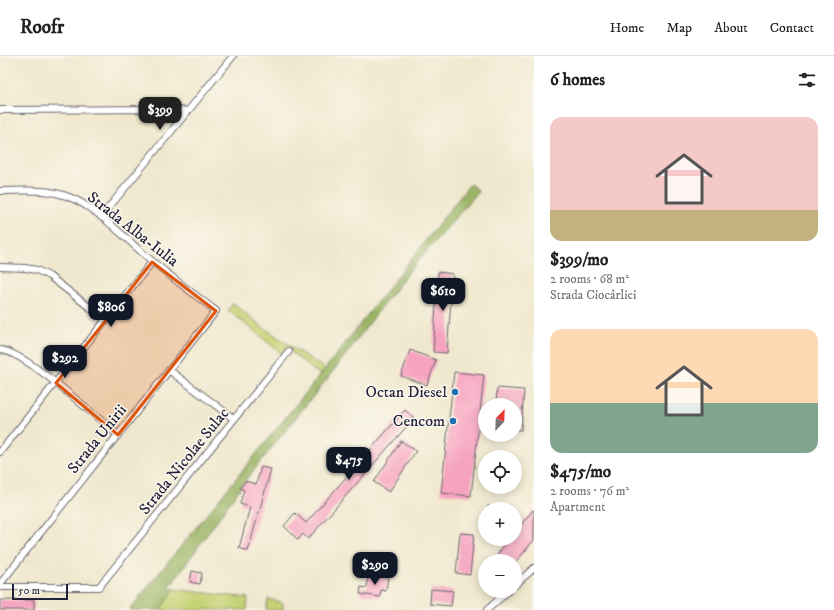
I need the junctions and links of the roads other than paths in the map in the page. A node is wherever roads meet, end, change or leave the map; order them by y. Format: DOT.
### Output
graph roads {
  1 [pos="233,56"];
  2 [pos="0,110"];
  3 [pos="188,111"];
  4 [pos="0,191"];
  5 [pos="101,217"];
  6 [pos="152,262"];
  7 [pos="0,267"];
  8 [pos="216,311"];
  9 [pos="106,320"];
  10 [pos="0,350"];
  11 [pos="289,351"];
  12 [pos="169,370"];
  13 [pos="56,383"];
  14 [pos="234,419"];
  15 [pos="118,435"];
  16 [pos="0,452"];
  17 [pos="534,568"];
  18 [pos="522,579"];
  19 [pos="0,585"];
  20 [pos="500,598"];
  21 [pos="487,610"];
  1 -- 3 [label="street"];
  2 -- 3 [label="street"];
  3 -- 5 [label="street"];
  4 -- 5 [label="street, Strada Alba-Iulia"];
  5 -- 6 [label="street, Strada Alba-Iulia"];
  6 -- 8 [label="street, Strada Alba-Iulia"];
  6 -- 9 [label="street"];
  7 -- 9 [label="street"];
  8 -- 12 [label="street, Strada Unirii"];
  9 -- 13 [label="street"];
  10 -- 13 [label="street"];
  11 -- 14 [label="street, Strada Nicolae Sulac"];
  12 -- 14 [label="street"];
  12 -- 15 [label="street, Strada Unirii"];
  13 -- 15 [label="street"];
  13 -- 16 [label="street"];
  14 -- 19 [label="street, Strada Nicolae Sulac"];
  15 -- 19 [label="street, Strada Unirii"];
  17 -- 18 [label="street"];
  20 -- 21 [label="street"];
}
